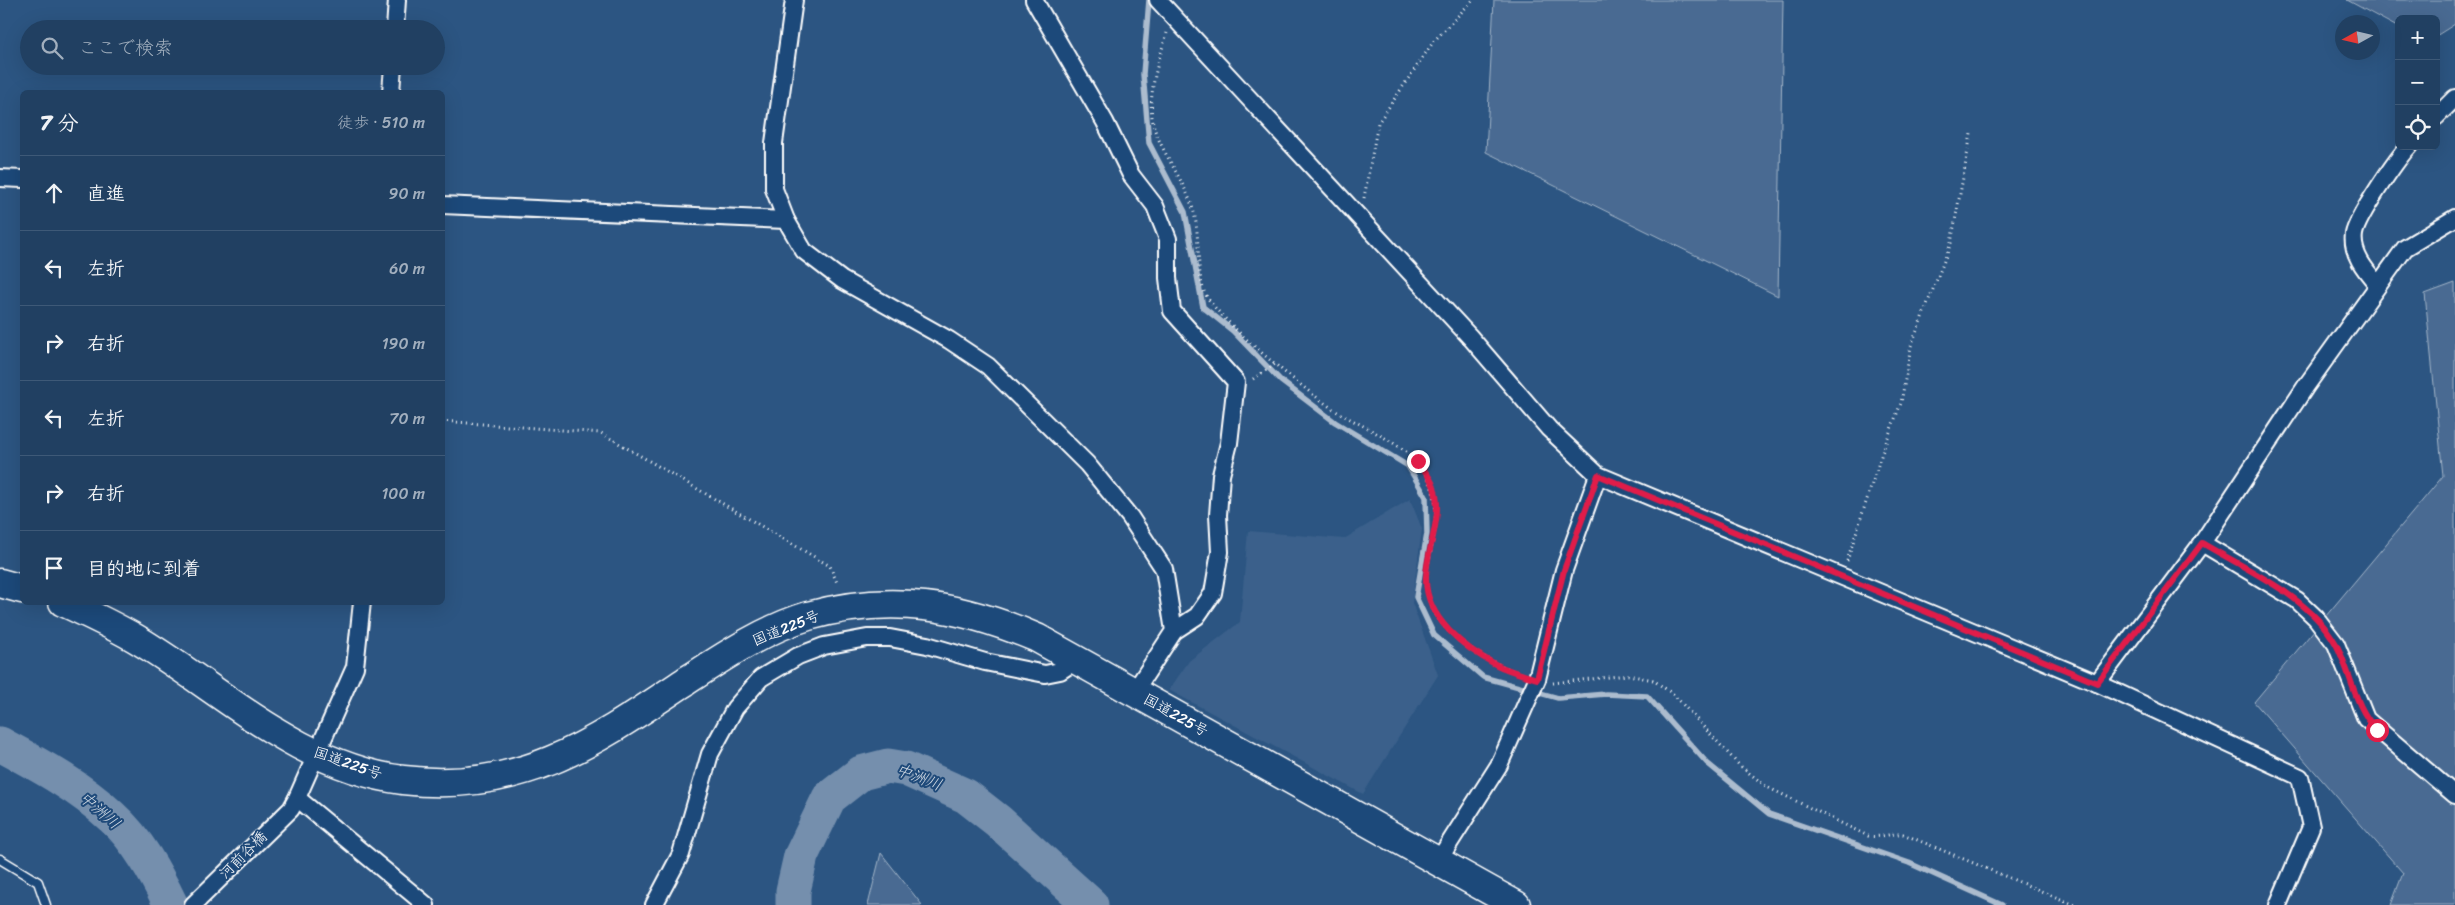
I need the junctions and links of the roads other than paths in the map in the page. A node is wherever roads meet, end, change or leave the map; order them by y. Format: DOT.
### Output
graph roads {
  1 [pos="397,0"];
  2 [pos="794,0"];
  3 [pos="1034,0"];
  4 [pos="1158,0"];
  5 [pos="396,20"];
  6 [pos="393,75"];
  7 [pos="392,90"];
  8 [pos="2455,98"];
  9 [pos="2440,112"];
  10 [pos="2406,150"];
  11 [pos="0,178"];
  12 [pos="20,179"];
  13 [pos="445,205"];
  14 [pos="2455,218"];
  15 [pos="786,220"];
  16 [pos="2378,285"];
  17 [pos="1598,475"];
  18 [pos="2202,543"];
  19 [pos="0,583"];
  20 [pos="20,588"];
  21 [pos="69,605"];
  22 [pos="362,605"];
  23 [pos="1174,631"];
  24 [pos="1077,660"];
  25 [pos="2097,683"];
  26 [pos="1134,692"];
  27 [pos="317,754"];
  28 [pos="2455,795"];
  29 [pos="298,798"];
  30 [pos="0,859"];
  31 [pos="1438,861"];
  32 [pos="46,905"];
  33 [pos="193,905"];
  34 [pos="426,905"];
  35 [pos="654,905"];
  36 [pos="1516,905"];
  37 [pos="2278,905"];
  1 -- 5 [label="street"];
  2 -- 15 [label="street"];
  3 -- 23 [label="street"];
  4 -- 17 [label="street"];
  6 -- 7 [label="street"];
  8 -- 9 [label="street"];
  10 -- 16 [label="street"];
  11 -- 12 [label="street"];
  13 -- 15 [label="street"];
  14 -- 16 [label="street"];
  15 -- 23 [label="street"];
  16 -- 18 [label="street"];
  17 -- 25 [label="street"];
  17 -- 31 [label="street"];
  18 -- 25 [label="street"];
  18 -- 28 [label="street"];
  19 -- 20 [label="highway"];
  21 -- 27 [label="highway, 国道225号"];
  22 -- 27 [label="street, 河前谷橋"];
  23 -- 26 [label="street"];
  24 -- 26 [label="highway, 国道225号"];
  24 -- 27 [label="highway, 国道225号"];
  24 -- 35 [label="street"];
  25 -- 37 [label="street"];
  26 -- 31 [label="highway, 国道225号"];
  27 -- 29 [label="street, 河前谷橋"];
  29 -- 33 [label="street, 河前谷橋"];
  29 -- 34 [label="street"];
  30 -- 32 [label="lane"];
  31 -- 36 [label="highway, 国道225号"];
}
